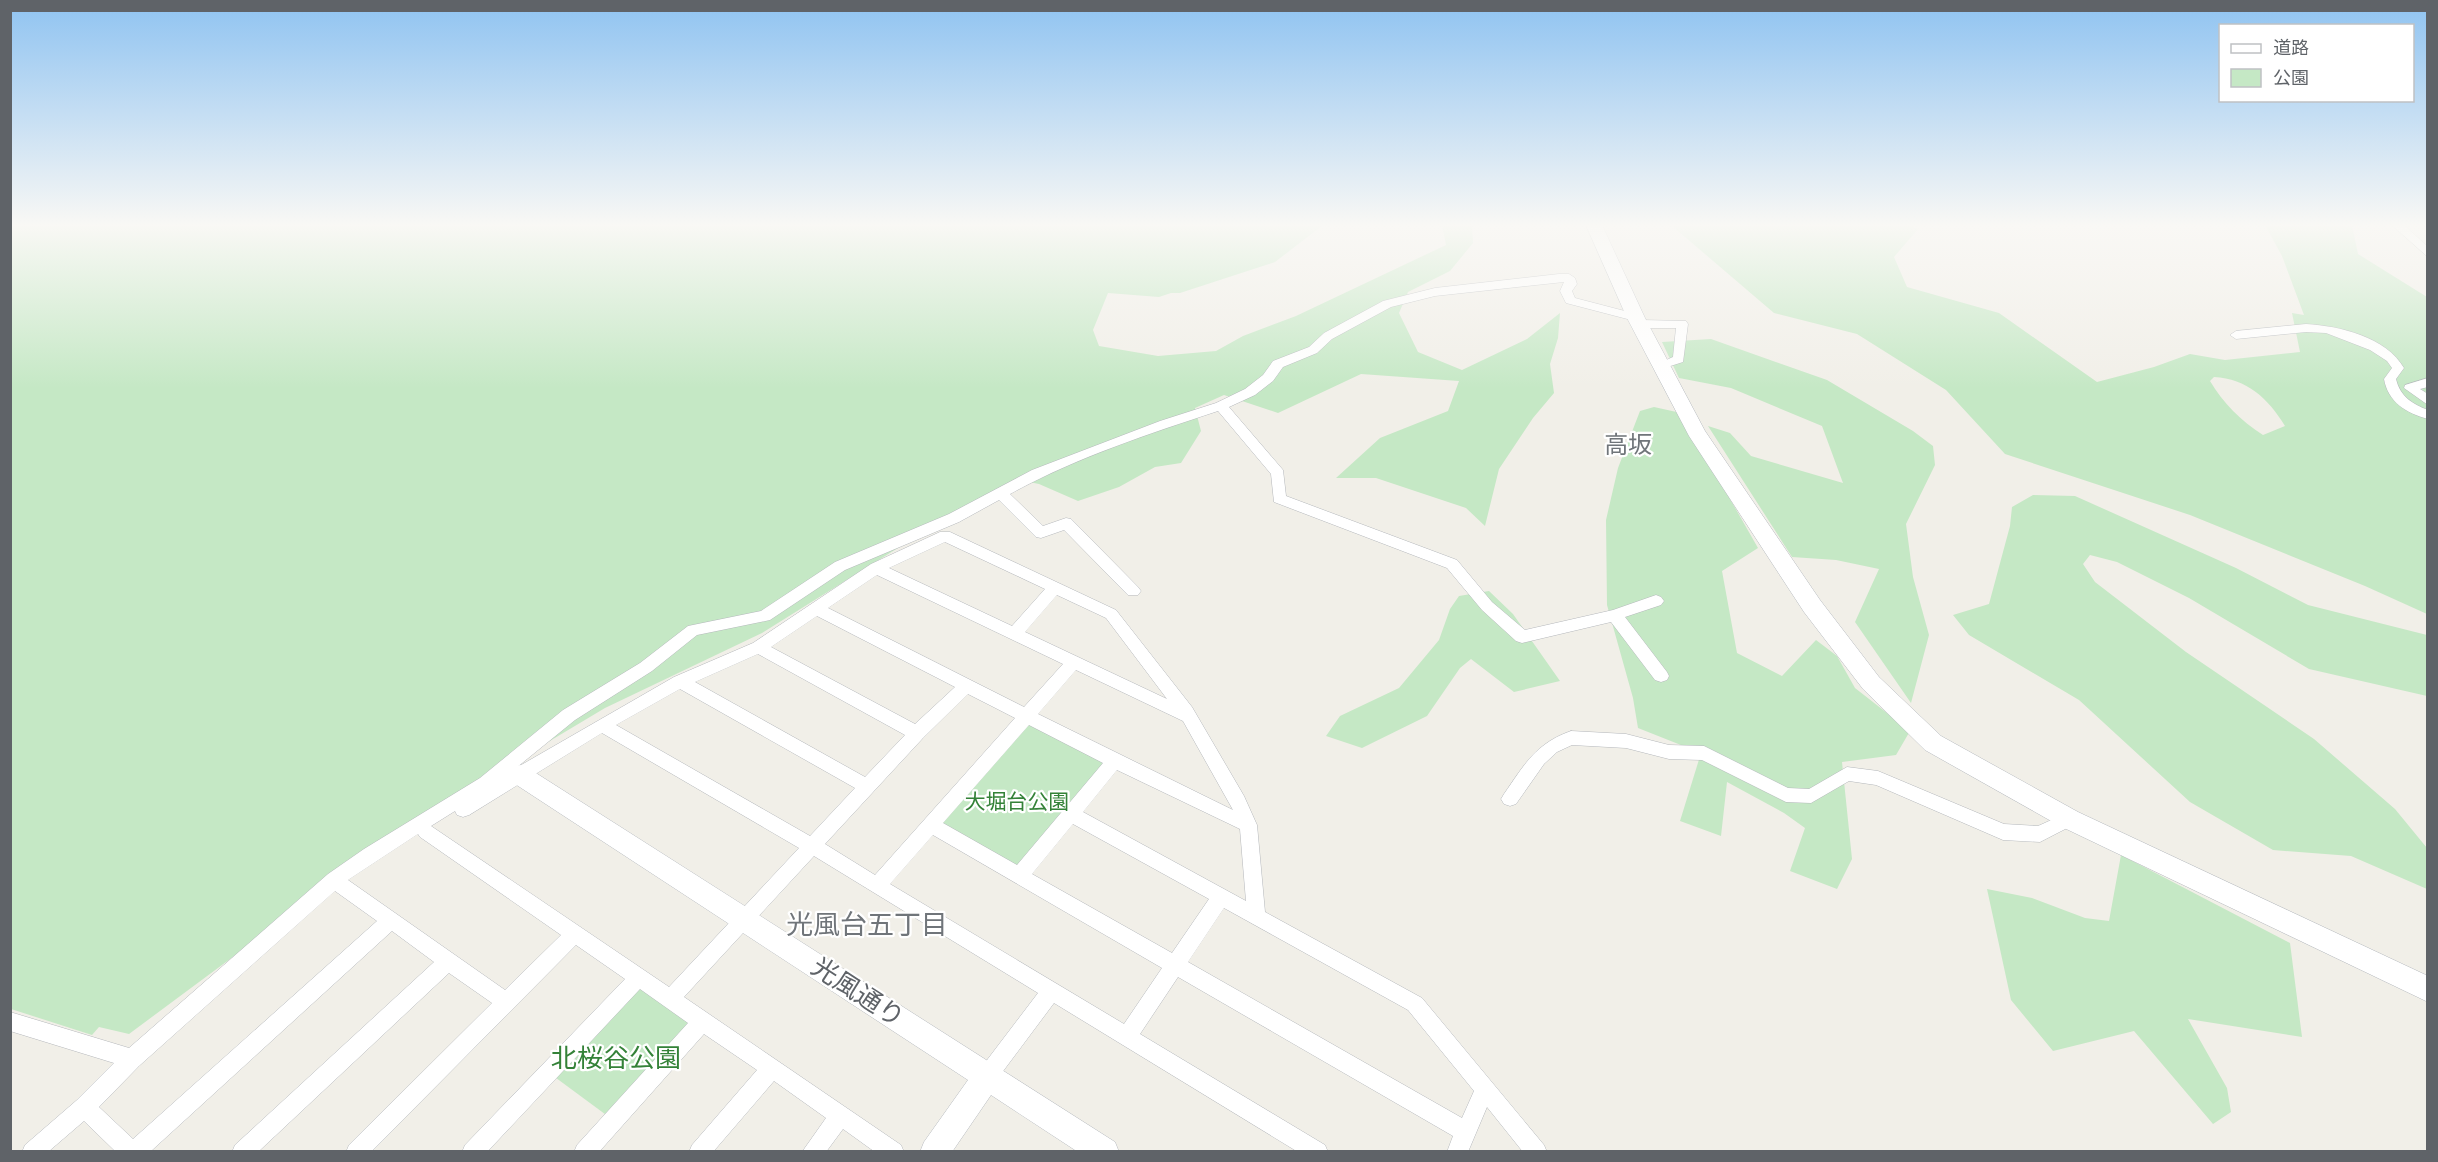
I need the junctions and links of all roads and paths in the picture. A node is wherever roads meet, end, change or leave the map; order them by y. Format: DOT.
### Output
graph roads {
  1 [pos="1566,279"];
  2 [pos="1569,279"];
  3 [pos="1619,279"];
  4 [pos="1638,321"];
  5 [pos="2236,335"];
  6 [pos="1661,365"];
  7 [pos="2427,382"];
  8 [pos="2427,401"];
  9 [pos="1221,406"];
  10 [pos="2427,415"];
  11 [pos="1001,493"];
  12 [pos="876,568"];
  13 [pos="1054,589"];
  14 [pos="1132,591"];
  15 [pos="1656,601"];
  16 [pos="817,609"];
  17 [pos="1615,615"];
  18 [pos="1014,634"];
  19 [pos="759,647"];
  20 [pos="1074,663"];
  21 [pos="1662,676"];
  22 [pos="680,681"];
  23 [pos="966,685"];
  24 [pos="1028,715"];
  25 [pos="1189,717"];
  26 [pos="603,724"];
  27 [pos="917,733"];
  28 [pos="1116,761"];
  29 [pos="520,775"];
  30 [pos="867,787"];
  31 [pos="1510,799"];
  32 [pos="1071,814"];
  33 [pos="2069,819"];
  34 [pos="931,825"];
  35 [pos="1248,825"];
  36 [pos="426,832"];
  37 [pos="812,846"];
  38 [pos="1019,876"];
  39 [pos="334,880"];
  40 [pos="877,886"];
  41 [pos="1221,897"];
  42 [pos="1256,916"];
  43 [pos="746,920"];
  44 [pos="391,921"];
  45 [pos="575,934"];
  46 [pos="448,961"];
  47 [pos="1175,966"];
  48 [pos="639,977"];
  49 [pos="2427,990"];
  50 [pos="1051,991"];
  51 [pos="670,999"];
  52 [pos="506,1002"];
  53 [pos="10,1021"];
  54 [pos="703,1021"];
  55 [pos="1127,1036"];
  56 [pos="132,1059"];
  57 [pos="772,1068"];
  58 [pos="988,1076"];
  59 [pos="1485,1089"];
  60 [pos="84,1107"];
  61 [pos="841,1115"];
  62 [pos="1466,1131"];
  63 [pos="1292,1145"];
  64 [pos="32,1152"];
  65 [pos="133,1152"];
  66 [pos="242,1152"];
  67 [pos="356,1152"];
  68 [pos="472,1152"];
  69 [pos="584,1152"];
  70 [pos="699,1152"];
  71 [pos="812,1152"];
  72 [pos="894,1152"];
  73 [pos="934,1152"];
  74 [pos="1105,1152"];
  75 [pos="1318,1152"];
  76 [pos="1456,1152"];
  77 [pos="1537,1152"];
  1 -- 9 [label="street"];
  2 -- 4 [label="street"];
  3 -- 4 [label="street"];
  4 -- 6 [label="street"];
  4 -- 6 [label="street"];
  5 -- 10 [label="street"];
  6 -- 33 [label="street"];
  7 -- 8 [label="street"];
  9 -- 11 [label="street"];
  9 -- 17 [label="street"];
  11 -- 14 [label="street"];
  11 -- 39 [label="street"];
  12 -- 13 [label="street"];
  12 -- 16 [label="street"];
  12 -- 18 [label="street"];
  13 -- 18 [label="street"];
  13 -- 25 [label="street"];
  15 -- 17 [label="street"];
  16 -- 19 [label="street"];
  16 -- 23 [label="street"];
  17 -- 21 [label="street"];
  18 -- 20 [label="street"];
  19 -- 22 [label="street"];
  19 -- 27 [label="street"];
  20 -- 24 [label="street"];
  20 -- 25 [label="street"];
  22 -- 26 [label="street"];
  22 -- 30 [label="street"];
  23 -- 24 [label="street"];
  23 -- 27 [label="street"];
  24 -- 28 [label="street"];
  24 -- 34 [label="street"];
  25 -- 35 [label="street"];
  26 -- 29 [label="street"];
  26 -- 37 [label="street"];
  27 -- 30 [label="street"];
  28 -- 32 [label="street"];
  28 -- 35 [label="street"];
  29 -- 36 [label="street"];
  29 -- 43 [label="street, 光風通り"];
  30 -- 37 [label="street"];
  31 -- 33 [label="street"];
  32 -- 38 [label="street"];
  32 -- 41 [label="street"];
  33 -- 49 [label="street"];
  34 -- 38 [label="street"];
  34 -- 40 [label="street"];
  35 -- 42 [label="street"];
  36 -- 39 [label="street"];
  36 -- 45 [label="street"];
  37 -- 40 [label="street"];
  37 -- 43 [label="street"];
  38 -- 47 [label="street"];
  39 -- 44 [label="street"];
  39 -- 56 [label="street"];
  40 -- 50 [label="street"];
  41 -- 42 [label="street"];
  41 -- 47 [label="street"];
  42 -- 59 [label="street"];
  43 -- 51 [label="street"];
  43 -- 58 [label="street, 光風通り"];
  44 -- 46 [label="street"];
  44 -- 65 [label="street"];
  45 -- 48 [label="street"];
  45 -- 52 [label="street"];
  46 -- 52 [label="street"];
  46 -- 66 [label="street"];
  47 -- 55 [label="street"];
  47 -- 62 [label="street"];
  48 -- 51 [label="street"];
  48 -- 68 [label="street"];
  50 -- 55 [label="street"];
  50 -- 58 [label="street"];
  51 -- 54 [label="street"];
  52 -- 67 [label="street"];
  53 -- 56 [label="street"];
  54 -- 57 [label="street"];
  54 -- 69 [label="street"];
  55 -- 63 [label="street"];
  56 -- 60 [label="street"];
  57 -- 61 [label="street"];
  57 -- 70 [label="street"];
  58 -- 73 [label="street"];
  58 -- 74 [label="street, 光風通り"];
  59 -- 62 [label="street"];
  59 -- 77 [label="street"];
  60 -- 64 [label="street"];
  60 -- 65 [label="street"];
  61 -- 71 [label="street"];
  61 -- 72 [label="street"];
  62 -- 76 [label="street"];
  63 -- 75 [label="street"];
}
